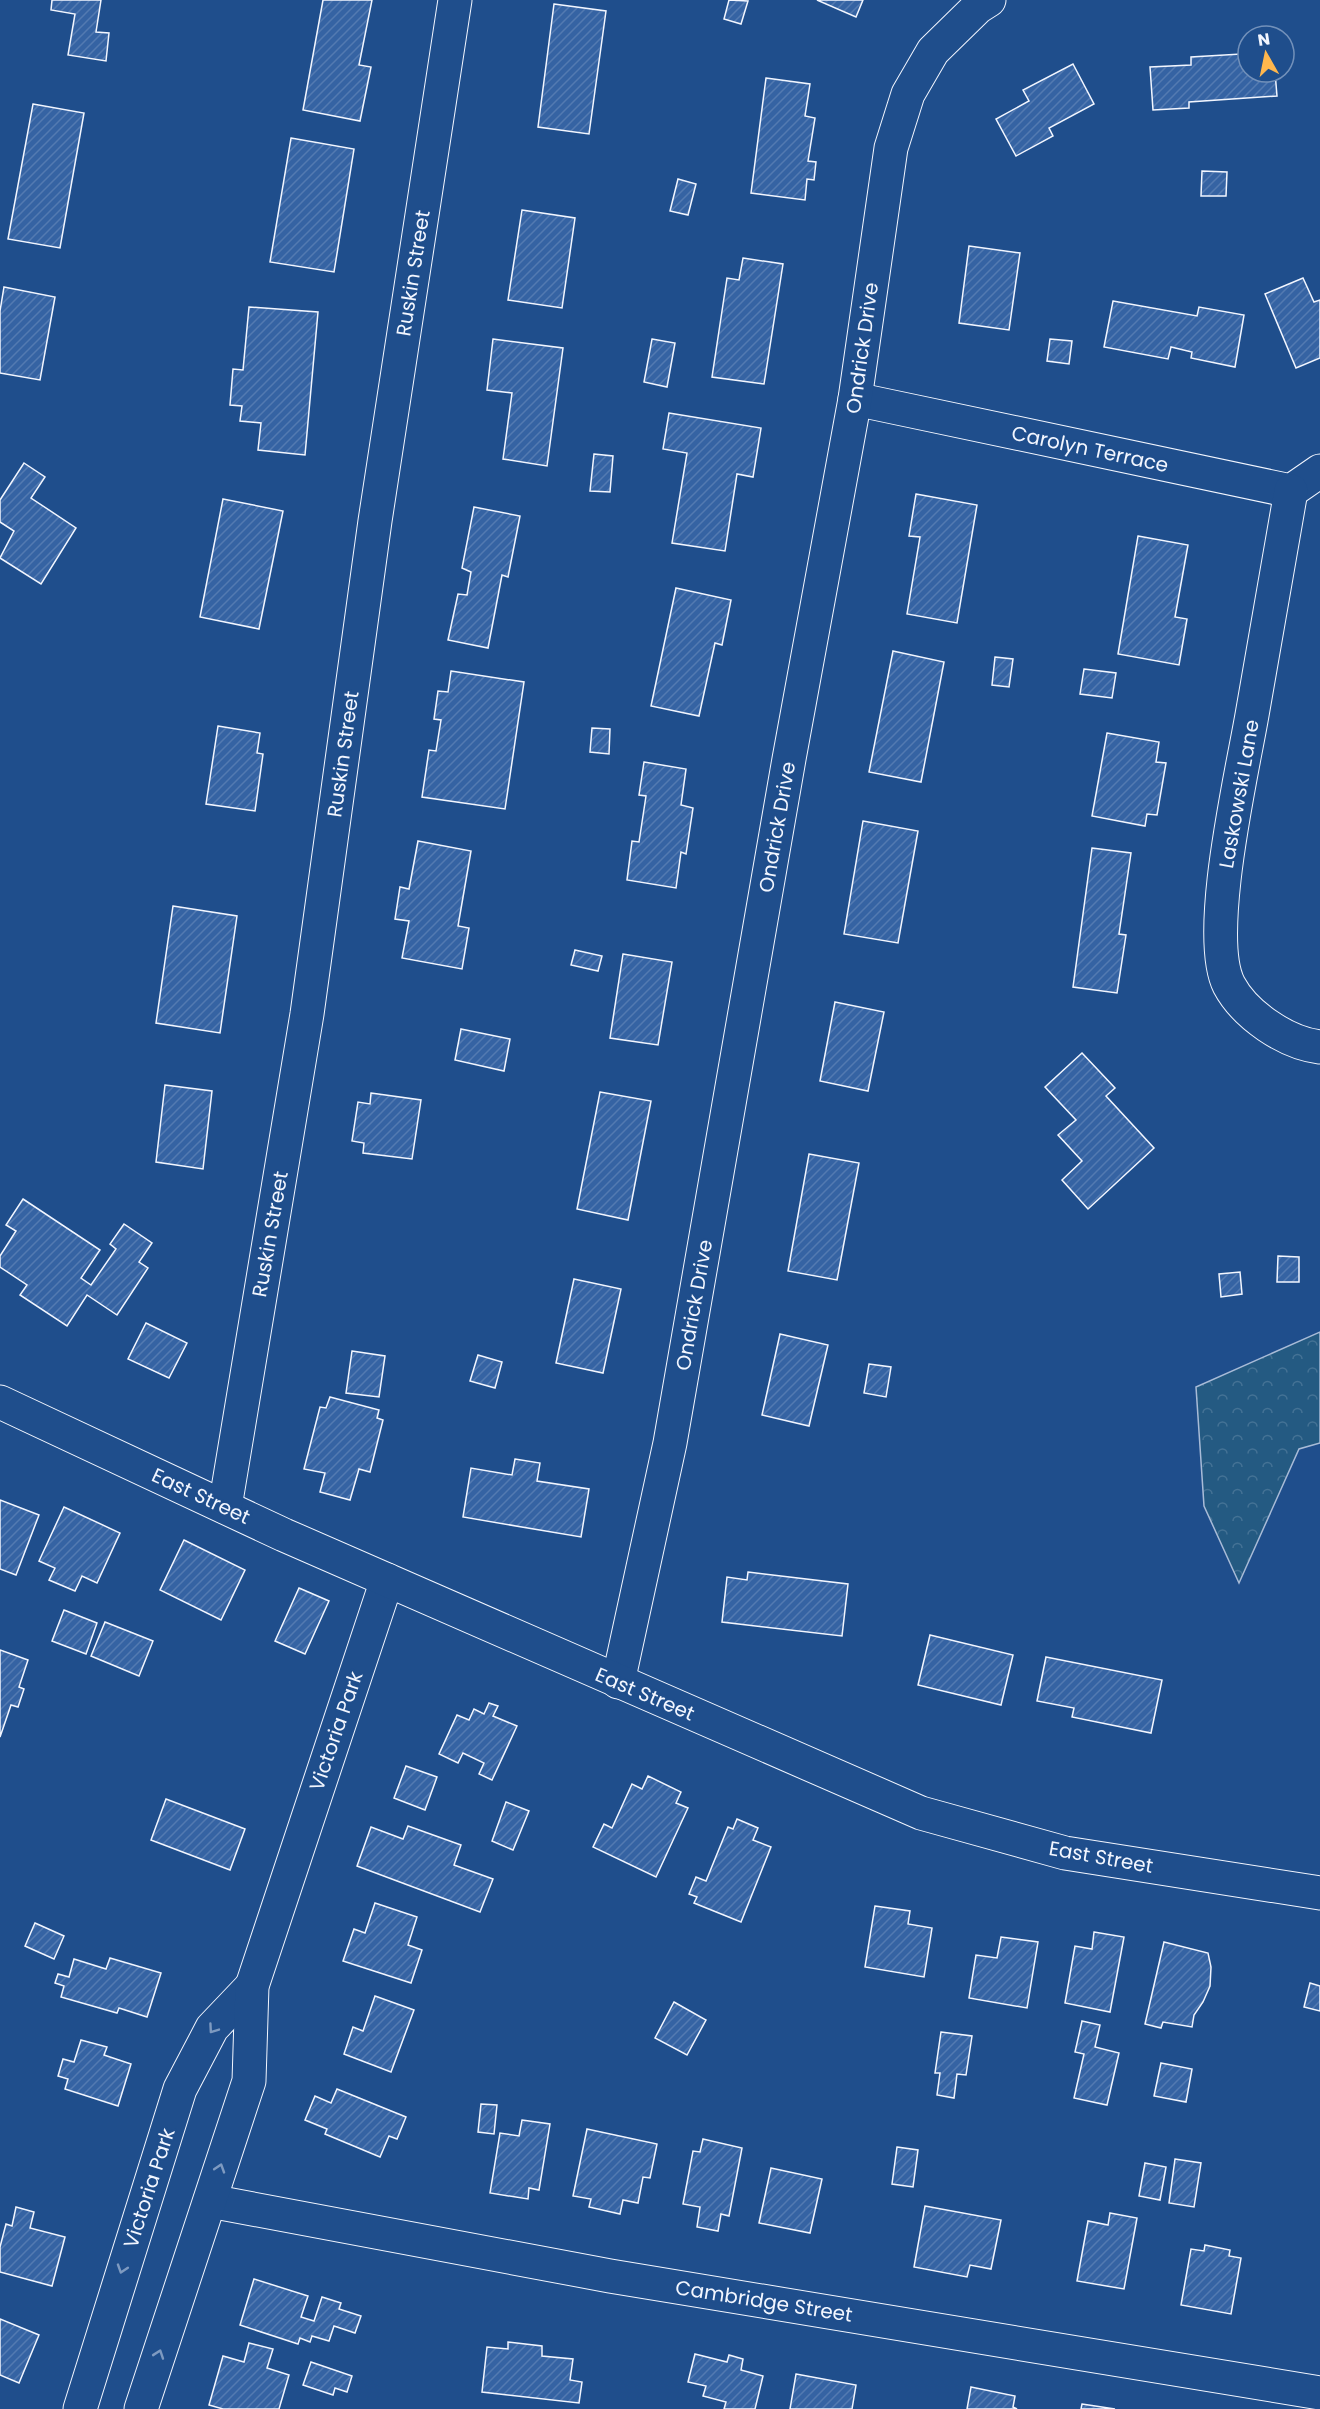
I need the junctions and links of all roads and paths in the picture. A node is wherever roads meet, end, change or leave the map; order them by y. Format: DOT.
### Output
graph roads {
  1 [pos="455,0"];
  2 [pos="989,0"];
  3 [pos="855,399"];
  4 [pos="1320,471"];
  5 [pos="1291,491"];
  6 [pos="1320,1047"];
  7 [pos="0,1402"];
  8 [pos="225,1507"];
  9 [pos="387,1580"];
  10 [pos="618,1682"];
  11 [pos="1320,1893"];
  12 [pos="252,1986"];
  13 [pos="210,2201"];
  14 [pos="1320,2393"];
  15 [pos="80,2409"];
  16 [pos="141,2409"];
  1 -- 8 [label="street, Ruskin Street"];
  2 -- 3 [label="street, Ondrick Drive"];
  3 -- 5 [label="street, Carolyn Terrace"];
  3 -- 10 [label="street, Ondrick Drive"];
  4 -- 5 [label="street"];
  5 -- 6 [label="street, Laskowski Lane"];
  7 -- 8 [label="street, East Street"];
  8 -- 9 [label="street, East Street"];
  9 -- 10 [label="street, East Street"];
  9 -- 12 [label="street, Victoria Park"];
  10 -- 11 [label="street, East Street"];
  13 -- 12 [label="street, Victoria Park, one-way"];
  12 -- 15 [label="street, Victoria Park, one-way"];
  13 -- 14 [label="street, Cambridge Street"];
  16 -- 13 [label="street, Victoria Park, one-way"];
}
